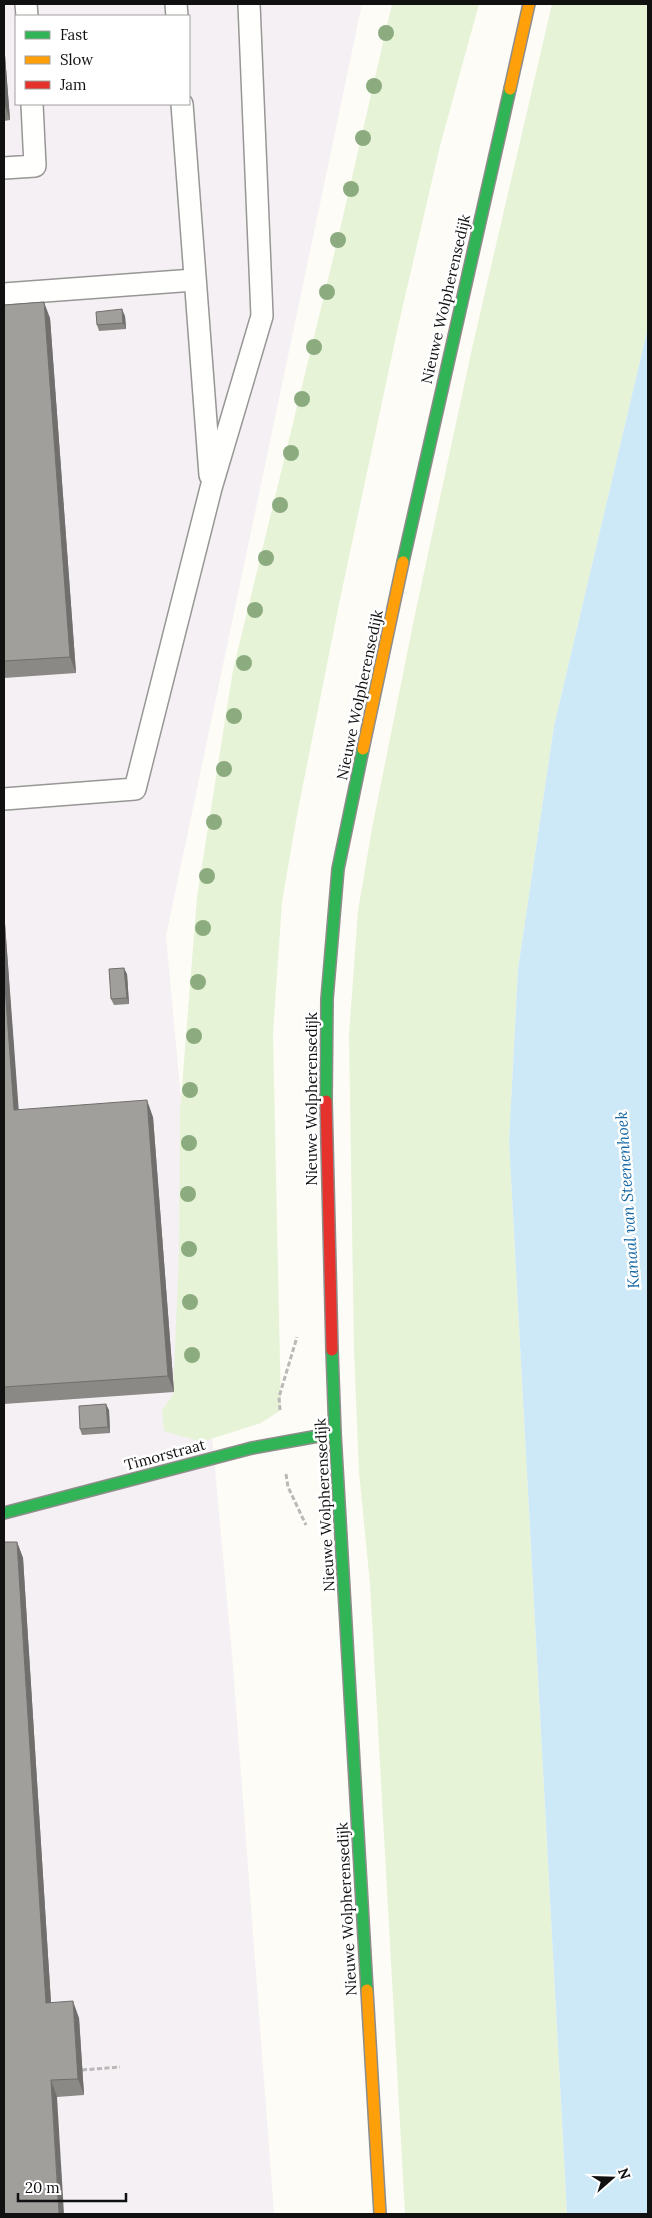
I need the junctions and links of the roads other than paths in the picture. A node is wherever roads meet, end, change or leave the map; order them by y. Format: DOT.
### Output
graph roads {
  1 [pos="249,4"];
  2 [pos="529,4"];
  3 [pos="32,105"];
  4 [pos="182,105"];
  5 [pos="4,168"];
  6 [pos="194,280"];
  7 [pos="4,294"];
  8 [pos="211,488"];
  9 [pos="4,799"];
  10 [pos="335,1433"];
  11 [pos="4,1513"];
  12 [pos="380,2214"];
  1 -- 8 [label="lane"];
  2 -- 10 [label="street, Nieuwe Wolpherensedijk"];
  3 -- 5 [label="lane"];
  4 -- 6 [label="lane"];
  6 -- 7 [label="lane"];
  6 -- 8 [label="lane"];
  8 -- 9 [label="lane"];
  10 -- 11 [label="street, Timorstraat"];
  10 -- 12 [label="street, Nieuwe Wolpherensedijk"];
}
